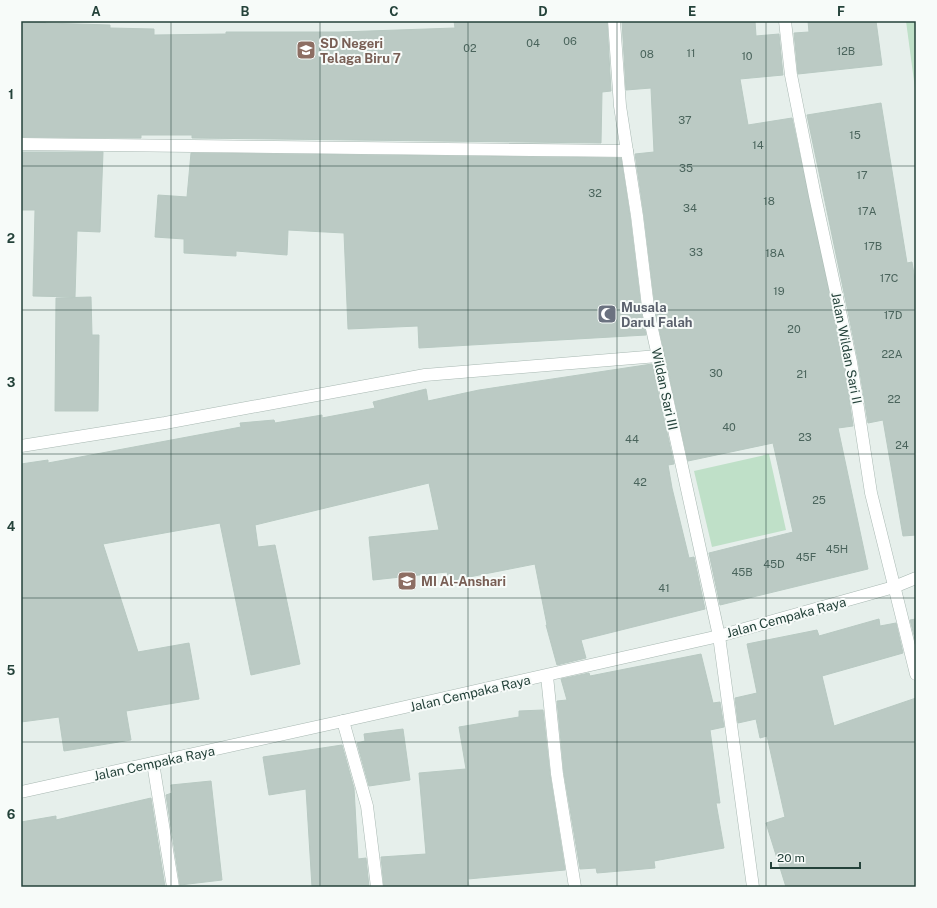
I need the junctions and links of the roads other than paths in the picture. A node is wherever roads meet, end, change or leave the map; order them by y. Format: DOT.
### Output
graph roads {
  1 [pos="614,21"];
  2 [pos="785,21"];
  3 [pos="21,144"];
  4 [pos="627,151"];
  5 [pos="658,356"];
  6 [pos="21,446"];
  7 [pos="916,578"];
  8 [pos="894,588"];
  9 [pos="719,636"];
  10 [pos="916,674"];
  11 [pos="546,676"];
  12 [pos="343,721"];
  13 [pos="153,763"];
  14 [pos="21,792"];
  15 [pos="173,887"];
  16 [pos="377,887"];
  17 [pos="575,887"];
  18 [pos="753,887"];
  1 -- 4 [label="street, Wildan Sari III"];
  2 -- 8 [label="street, Jalan Wildan Sari II"];
  3 -- 4 [label="street"];
  4 -- 5 [label="street, Wildan Sari III"];
  5 -- 6 [label="street"];
  5 -- 9 [label="street, Wildan Sari III"];
  7 -- 8 [label="street, Jalan Cempaka Raya"];
  8 -- 9 [label="street, Jalan Cempaka Raya"];
  8 -- 10 [label="street, Jalan Wildan Sari II"];
  9 -- 11 [label="street, Jalan Cempaka Raya"];
  9 -- 18 [label="street, Wildan Sari III"];
  11 -- 12 [label="street, Jalan Cempaka Raya"];
  11 -- 17 [label="street"];
  12 -- 13 [label="street, Jalan Cempaka Raya"];
  12 -- 16 [label="street"];
  13 -- 14 [label="street, Jalan Cempaka Raya"];
  13 -- 15 [label="street"];
}
